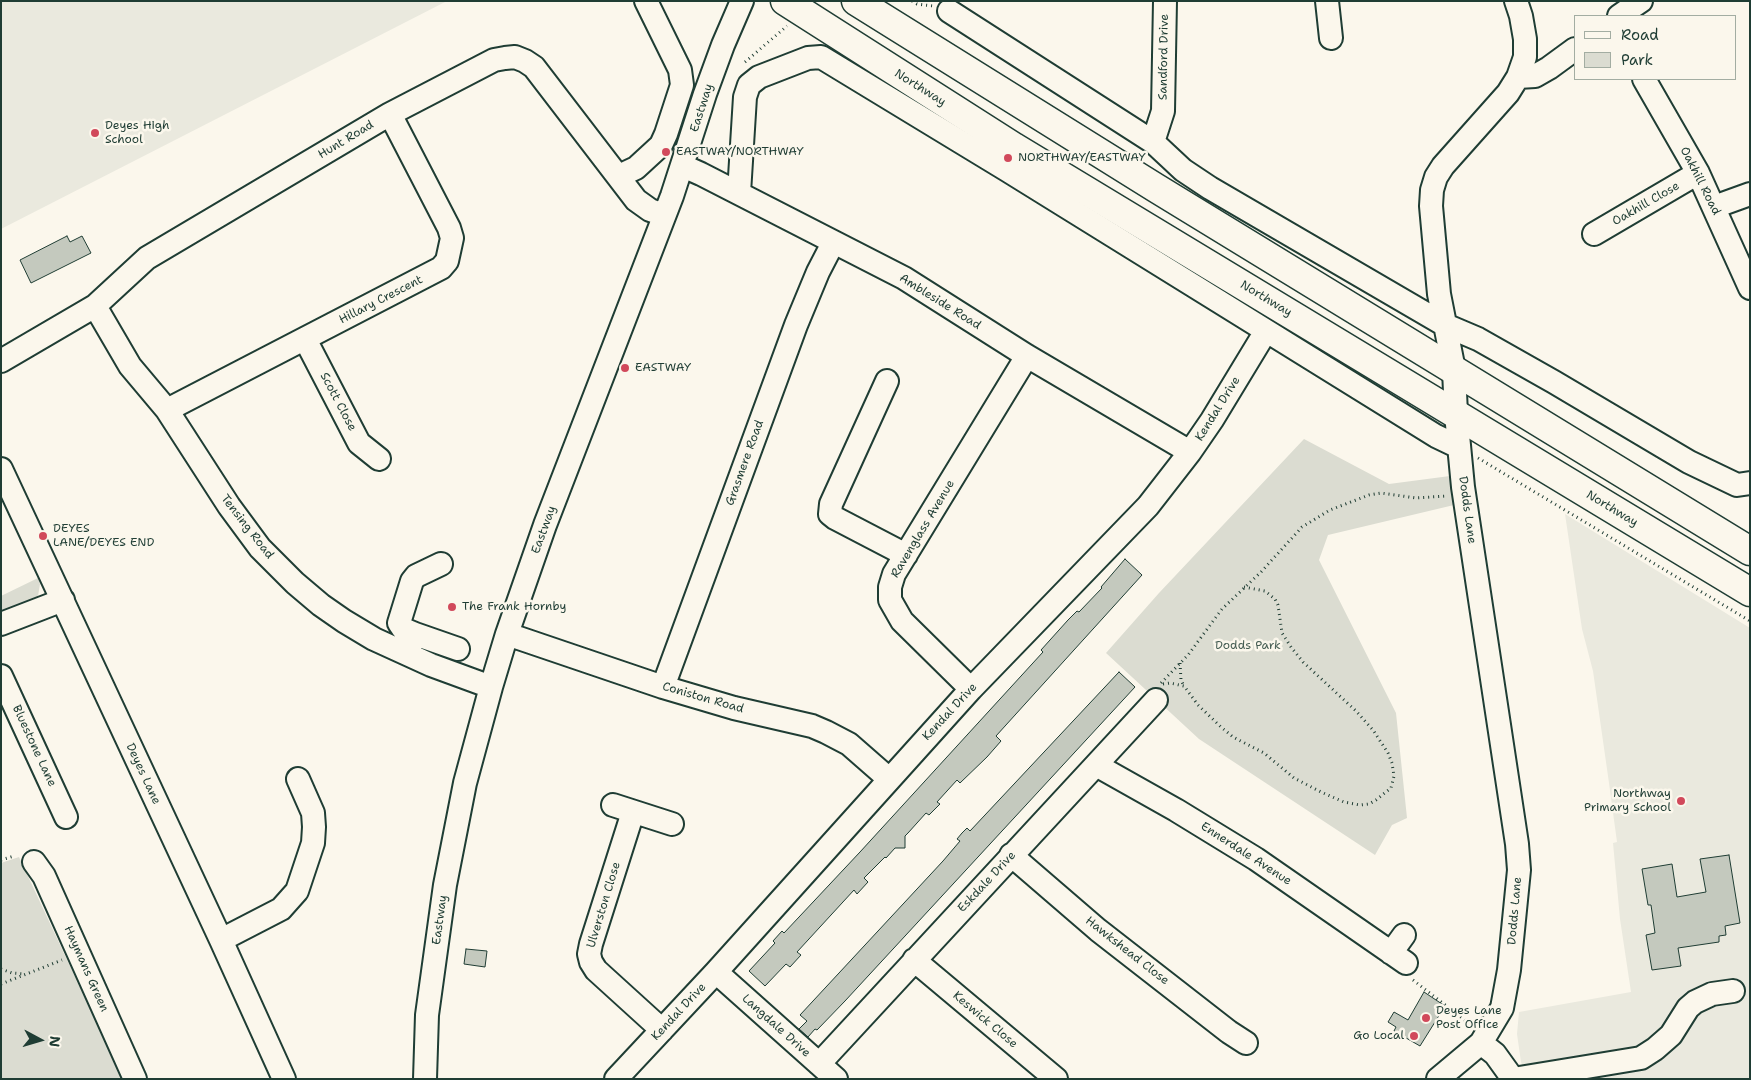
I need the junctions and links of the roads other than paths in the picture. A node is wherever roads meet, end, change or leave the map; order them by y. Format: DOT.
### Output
graph roads {
  1 [pos="646,1"];
  2 [pos="742,1"];
  3 [pos="856,1"];
  4 [pos="1165,1"];
  5 [pos="1326,1"];
  6 [pos="1516,1"];
  7 [pos="1640,1"];
  8 [pos="949,11"];
  9 [pos="787,13"];
  10 [pos="1620,15"];
  11 [pos="1331,38"];
  12 [pos="1574,50"];
  13 [pos="1518,77"];
  14 [pos="1645,80"];
  15 [pos="390,114"];
  16 [pos="1153,142"];
  17 [pos="683,166"];
  18 [pos="1698,173"];
  19 [pos="619,176"];
  20 [pos="739,194"];
  21 [pos="1750,194"];
  22 [pos="1714,207"];
  23 [pos="664,215"];
  24 [pos="1594,234"];
  25 [pos="833,243"];
  26 [pos="1301,276"];
  27 [pos="1750,288"];
  28 [pos="95,306"];
  29 [pos="1445,325"];
  30 [pos="1266,331"];
  31 [pos="305,339"];
  32 [pos="1027,356"];
  33 [pos="1,361"];
  34 [pos="1454,370"];
  35 [pos="887,381"];
  36 [pos="167,410"];
  37 [pos="1456,414"];
  38 [pos="1459,447"];
  39 [pos="1190,452"];
  40 [pos="379,459"];
  41 [pos="1,469"];
  42 [pos="1750,483"];
  43 [pos="1750,551"];
  44 [pos="906,555"];
  45 [pos="441,564"];
  46 [pos="1750,592"];
  47 [pos="63,600"];
  48 [pos="1,624"];
  49 [pos="507,634"];
  50 [pos="411,645"];
  51 [pos="458,649"];
  52 [pos="1,676"];
  53 [pos="663,686"];
  54 [pos="491,687"];
  55 [pos="971,689"];
  56 [pos="1156,700"];
  57 [pos="1096,765"];
  58 [pos="298,779"];
  59 [pos="889,779"];
  60 [pos="66,817"];
  61 [pos="672,824"];
  62 [pos="1011,855"];
  63 [pos="24,859"];
  64 [pos="1404,935"];
  65 [pos="221,940"];
  66 [pos="914,960"];
  67 [pos="716,972"];
  68 [pos="1733,990"];
  69 [pos="662,1030"];
  70 [pos="1477,1035"];
  71 [pos="1246,1043"];
  72 [pos="827,1072"];
  73 [pos="135,1079"];
  74 [pos="284,1079"];
  75 [pos="425,1079"];
  76 [pos="616,1079"];
  77 [pos="1056,1079"];
  78 [pos="1438,1079"];
  79 [pos="1513,1079"];
  1 -- 19 [label="street"];
  2 -- 17 [label="street, Eastway"];
  3 -- 26 [label="highway"];
  4 -- 16 [label="street, Sandford Drive"];
  5 -- 11 [label="street"];
  6 -- 13 [label="street, Dodds Lane"];
  7 -- 10 [label="street"];
  8 -- 16 [label="street"];
  9 -- 37 [label="highway, Northway"];
  12 -- 13 [label="street"];
  13 -- 29 [label="street, Dodds Lane"];
  14 -- 18 [label="street, Oakhill Road"];
  15 -- 19 [label="street, Hunt Road"];
  15 -- 28 [label="street, Hunt Road"];
  15 -- 31 [label="street, Hillary Crescent"];
  16 -- 29 [label="street"];
  17 -- 20 [label="street, Ambleside Road"];
  17 -- 23 [label="street, Eastway"];
  18 -- 22 [label="street, Oakhill Road"];
  18 -- 24 [label="street, Oakhill Close"];
  19 -- 23 [label="street, Hunt Road"];
  20 -- 25 [label="street, Ambleside Road"];
  20 -- 30 [label="street, Northway"];
  21 -- 22 [label="street"];
  22 -- 27 [label="street, Oakhill Road"];
  23 -- 49 [label="street, Eastway"];
  25 -- 32 [label="street, Ambleside Road"];
  25 -- 53 [label="street, Grasmere Road"];
  26 -- 34 [label="highway"];
  26 -- 37 [label="highway"];
  28 -- 33 [label="street, Hunt Road"];
  28 -- 36 [label="street, Tensing Road"];
  29 -- 34 [label="street, Dodds Lane"];
  29 -- 42 [label="street"];
  30 -- 38 [label="street, Northway"];
  30 -- 39 [label="street, Kendal Drive"];
  31 -- 36 [label="street, Hillary Crescent"];
  31 -- 40 [label="street, Scott Close"];
  32 -- 39 [label="street, Ambleside Road"];
  32 -- 44 [label="street, Ravenglass Avenue"];
  34 -- 37 [label="street, Dodds Lane"];
  34 -- 43 [label="highway"];
  35 -- 44 [label="street"];
  36 -- 50 [label="street, Tensing Road"];
  37 -- 38 [label="street, Dodds Lane"];
  37 -- 46 [label="highway, Northway"];
  38 -- 70 [label="street, Dodds Lane"];
  39 -- 55 [label="street, Kendal Drive"];
  41 -- 47 [label="street, Deyes Lane"];
  44 -- 55 [label="street, Ravenglass Avenue"];
  45 -- 50 [label="street"];
  47 -- 48 [label="street"];
  47 -- 65 [label="street, Deyes Lane"];
  49 -- 53 [label="street, Coniston Road"];
  49 -- 54 [label="street, Eastway"];
  50 -- 51 [label="street"];
  50 -- 54 [label="street, Tensing Road"];
  52 -- 60 [label="street, Bluestone Lane"];
  53 -- 59 [label="street, Coniston Road"];
  54 -- 75 [label="street, Eastway"];
  55 -- 59 [label="street, Kendal Drive"];
  56 -- 57 [label="street, Eskdale Drive"];
  57 -- 62 [label="street, Eskdale Drive"];
  57 -- 64 [label="street, Ennerdale Avenue"];
  58 -- 65 [label="street"];
  59 -- 67 [label="street, Kendal Drive"];
  61 -- 69 [label="street, Ulverston Close"];
  62 -- 66 [label="street, Eskdale Drive"];
  62 -- 71 [label="street, Hawkshead Close"];
  63 -- 73 [label="street, Haymans Green"];
  65 -- 74 [label="street, Deyes Lane"];
  66 -- 72 [label="street, Eskdale Drive"];
  66 -- 77 [label="street, Keswick Close"];
  67 -- 69 [label="street, Kendal Drive"];
  67 -- 72 [label="street, Langdale Drive"];
  68 -- 79 [label="street"];
  69 -- 76 [label="street, Kendal Drive"];
  70 -- 78 [label="street, Dodds Lane"];
  70 -- 79 [label="street"];
}
